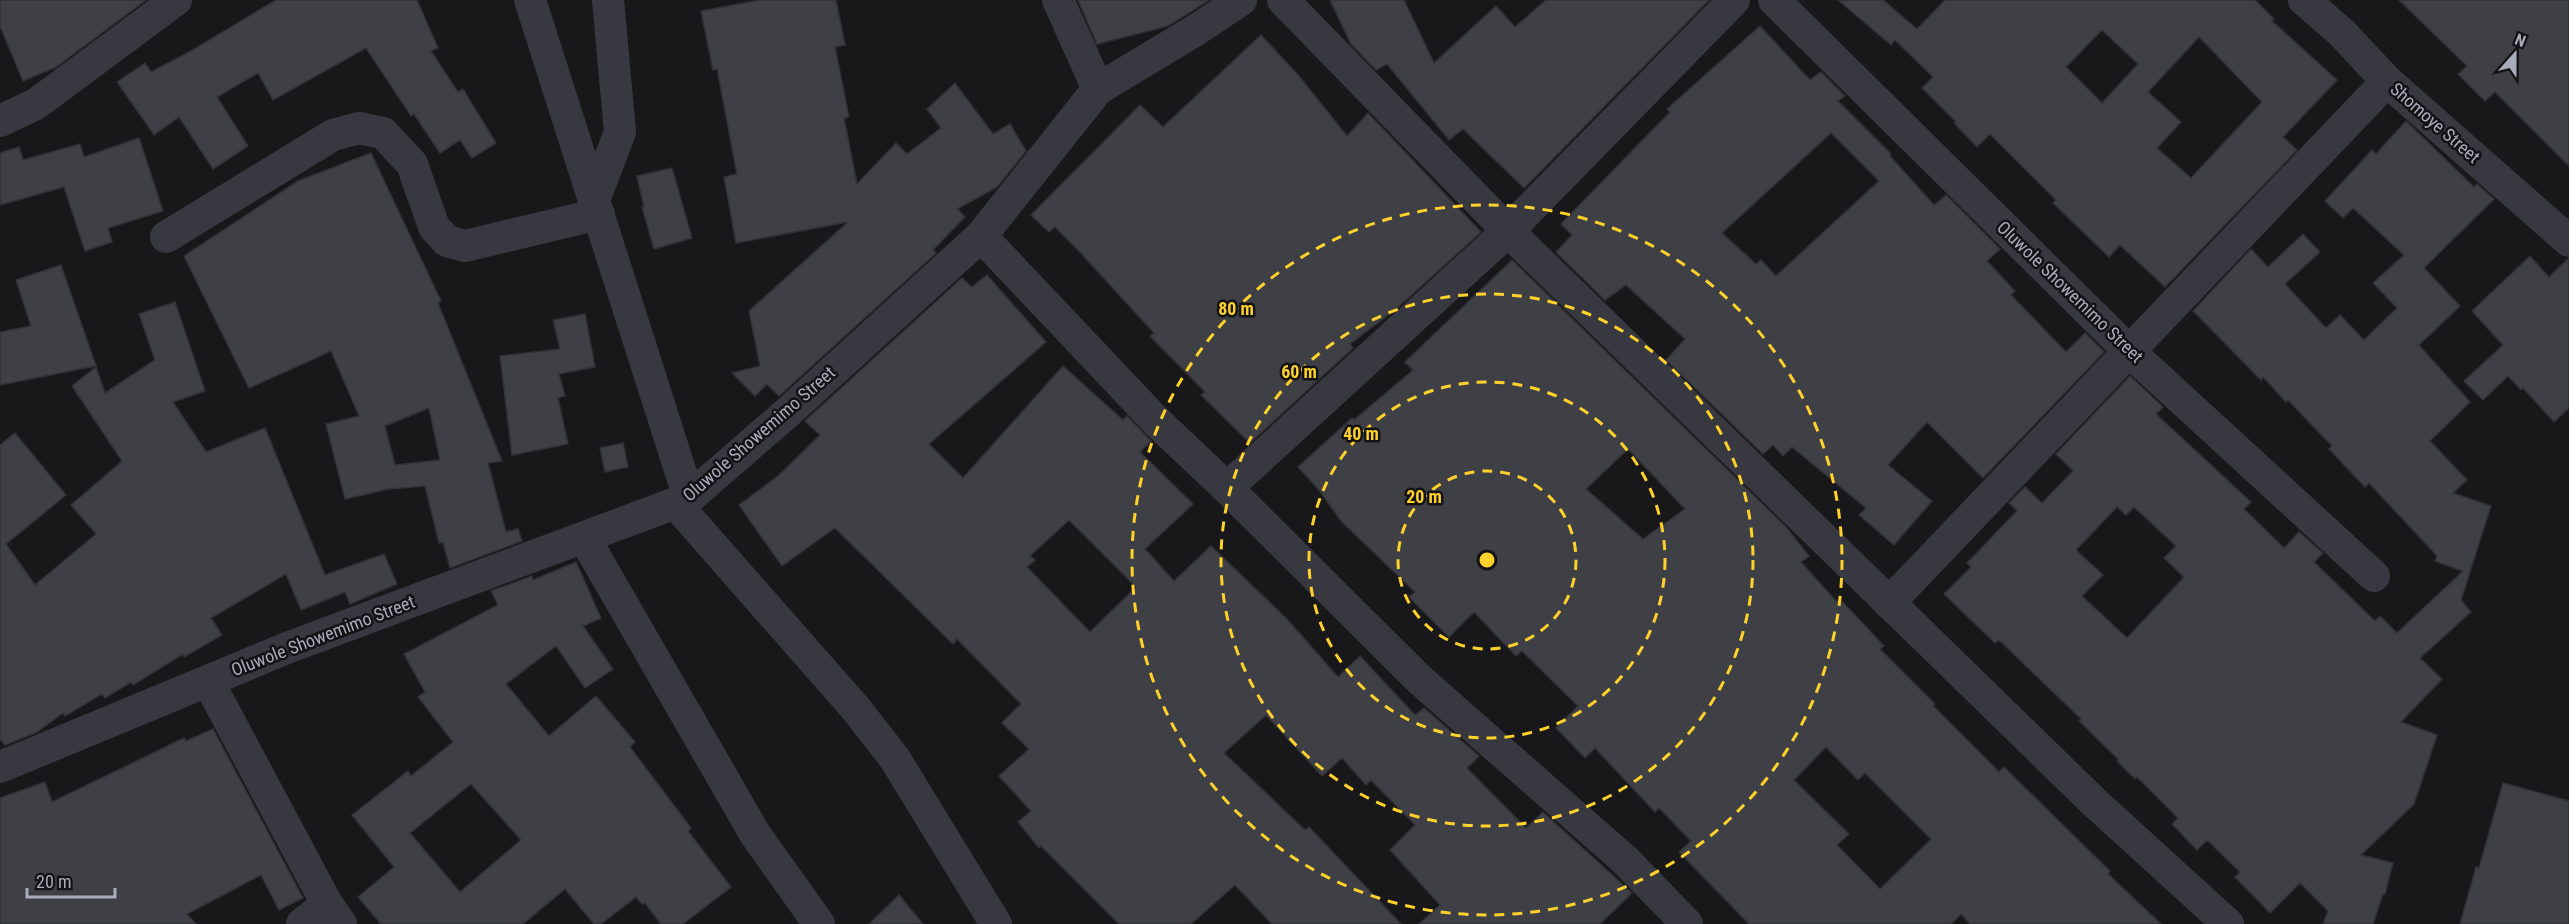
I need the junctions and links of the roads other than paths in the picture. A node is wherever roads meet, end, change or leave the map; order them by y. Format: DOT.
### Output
graph roads {
  1 [pos="176,0"];
  2 [pos="530,0"];
  3 [pos="608,0"];
  4 [pos="1058,0"];
  5 [pos="1241,0"];
  6 [pos="1282,0"];
  7 [pos="1734,0"];
  8 [pos="1774,0"];
  9 [pos="2304,0"];
  10 [pos="2387,81"];
  11 [pos="1098,88"];
  12 [pos="0,121"];
  13 [pos="597,207"];
  14 [pos="1508,231"];
  15 [pos="981,236"];
  16 [pos="166,237"];
  17 [pos="2569,241"];
  18 [pos="2130,352"];
  19 [pos="1227,488"];
  20 [pos="683,501"];
  21 [pos="585,539"];
  22 [pos="2374,576"];
  23 [pos="1889,603"];
  24 [pos="208,681"];
  25 [pos="0,766"];
  26 [pos="334,914"];
  27 [pos="302,924"];
  28 [pos="819,924"];
  29 [pos="996,924"];
  30 [pos="1687,924"];
  31 [pos="2228,924"];
  1 -- 12 [label="street"];
  2 -- 13 [label="street"];
  3 -- 13 [label="street"];
  4 -- 11 [label="street"];
  5 -- 11 [label="street, Oluwole Showemimo Street"];
  6 -- 14 [label="street"];
  7 -- 14 [label="street"];
  8 -- 18 [label="street, Oluwole Showemimo Street"];
  9 -- 10 [label="street, Shomoye Street"];
  10 -- 17 [label="street, Shomoye Street"];
  10 -- 18 [label="street"];
  11 -- 15 [label="street, Oluwole Showemimo Street"];
  13 -- 16 [label="street"];
  13 -- 20 [label="street"];
  14 -- 19 [label="street"];
  14 -- 23 [label="street"];
  15 -- 19 [label="street"];
  15 -- 20 [label="street, Oluwole Showemimo Street"];
  18 -- 22 [label="street, Oluwole Showemimo Street"];
  18 -- 23 [label="street"];
  19 -- 30 [label="street"];
  20 -- 21 [label="street, Oluwole Showemimo Street"];
  20 -- 29 [label="street"];
  21 -- 24 [label="street, Oluwole Showemimo Street"];
  21 -- 28 [label="street"];
  23 -- 31 [label="street"];
  24 -- 25 [label="street, Oluwole Showemimo Street"];
  24 -- 26 [label="street"];
  26 -- 27 [label="street"];
}
